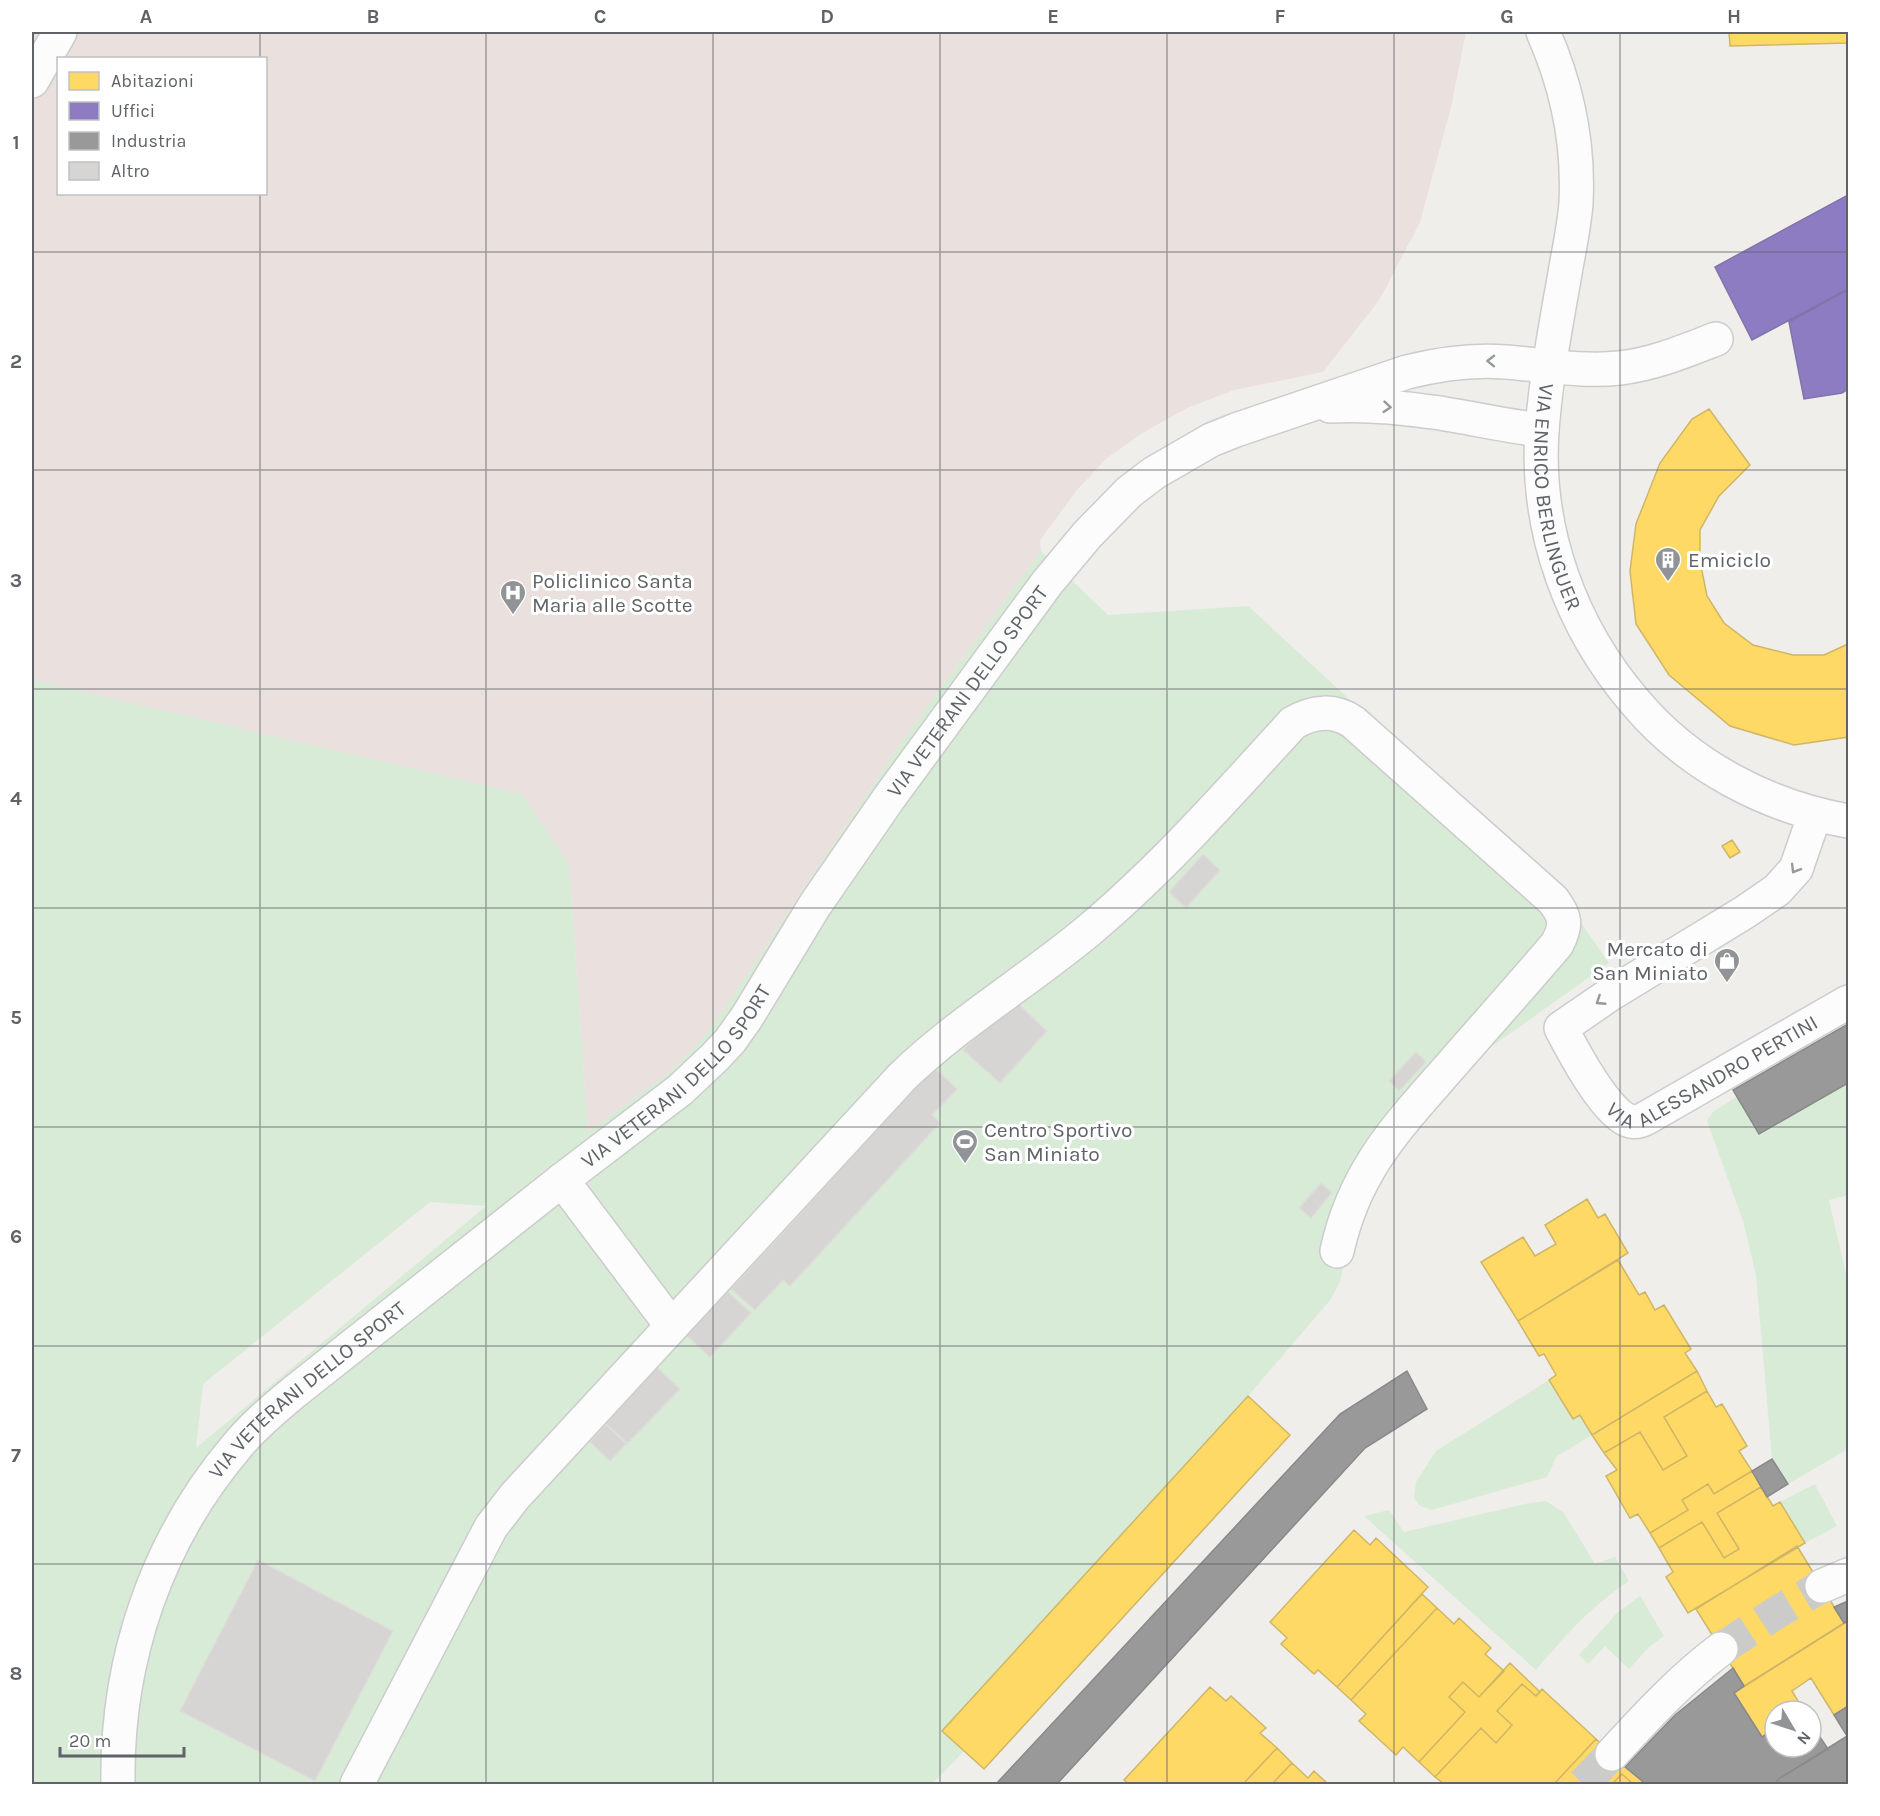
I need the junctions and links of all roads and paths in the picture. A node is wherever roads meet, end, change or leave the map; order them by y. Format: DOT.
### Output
graph roads {
  1 [pos="60,32"];
  2 [pos="1544,32"];
  3 [pos="32,81"];
  4 [pos="1716,339"];
  5 [pos="1549,366"];
  6 [pos="1308,407"];
  7 [pos="1542,430"];
  8 [pos="1815,814"];
  9 [pos="1848,821"];
  10 [pos="1848,1002"];
  11 [pos="562,1180"];
  12 [pos="1337,1251"];
  13 [pos="671,1325"];
  14 [pos="1721,1649"];
  15 [pos="1612,1754"];
  16 [pos="118,1785"];
  17 [pos="357,1785"];
  1 -- 3 [label="street"];
  2 -- 5 [label="street, VIA ENRICO BERLINGUER"];
  4 -- 5 [label="street, VIA VETERANI DELLO SPORT"];
  5 -- 6 [label="street, VIA VETERANI DELLO SPORT, one-way"];
  5 -- 7 [label="street, VIA ENRICO BERLINGUER"];
  6 -- 7 [label="street, VIA VETERANI DELLO SPORT, one-way"];
  6 -- 11 [label="street, VIA VETERANI DELLO SPORT"];
  7 -- 8 [label="street, VIA ENRICO BERLINGUER"];
  8 -- 9 [label="street, VIA ENRICO BERLINGUER"];
  8 -- 10 [label="street, VIA ALESSANDRO PERTINI, one-way"];
  11 -- 13 [label="street"];
  11 -- 16 [label="street, VIA VETERANI DELLO SPORT"];
  12 -- 13 [label="street"];
  13 -- 17 [label="street"];
  14 -- 15 [label="street"];
}
